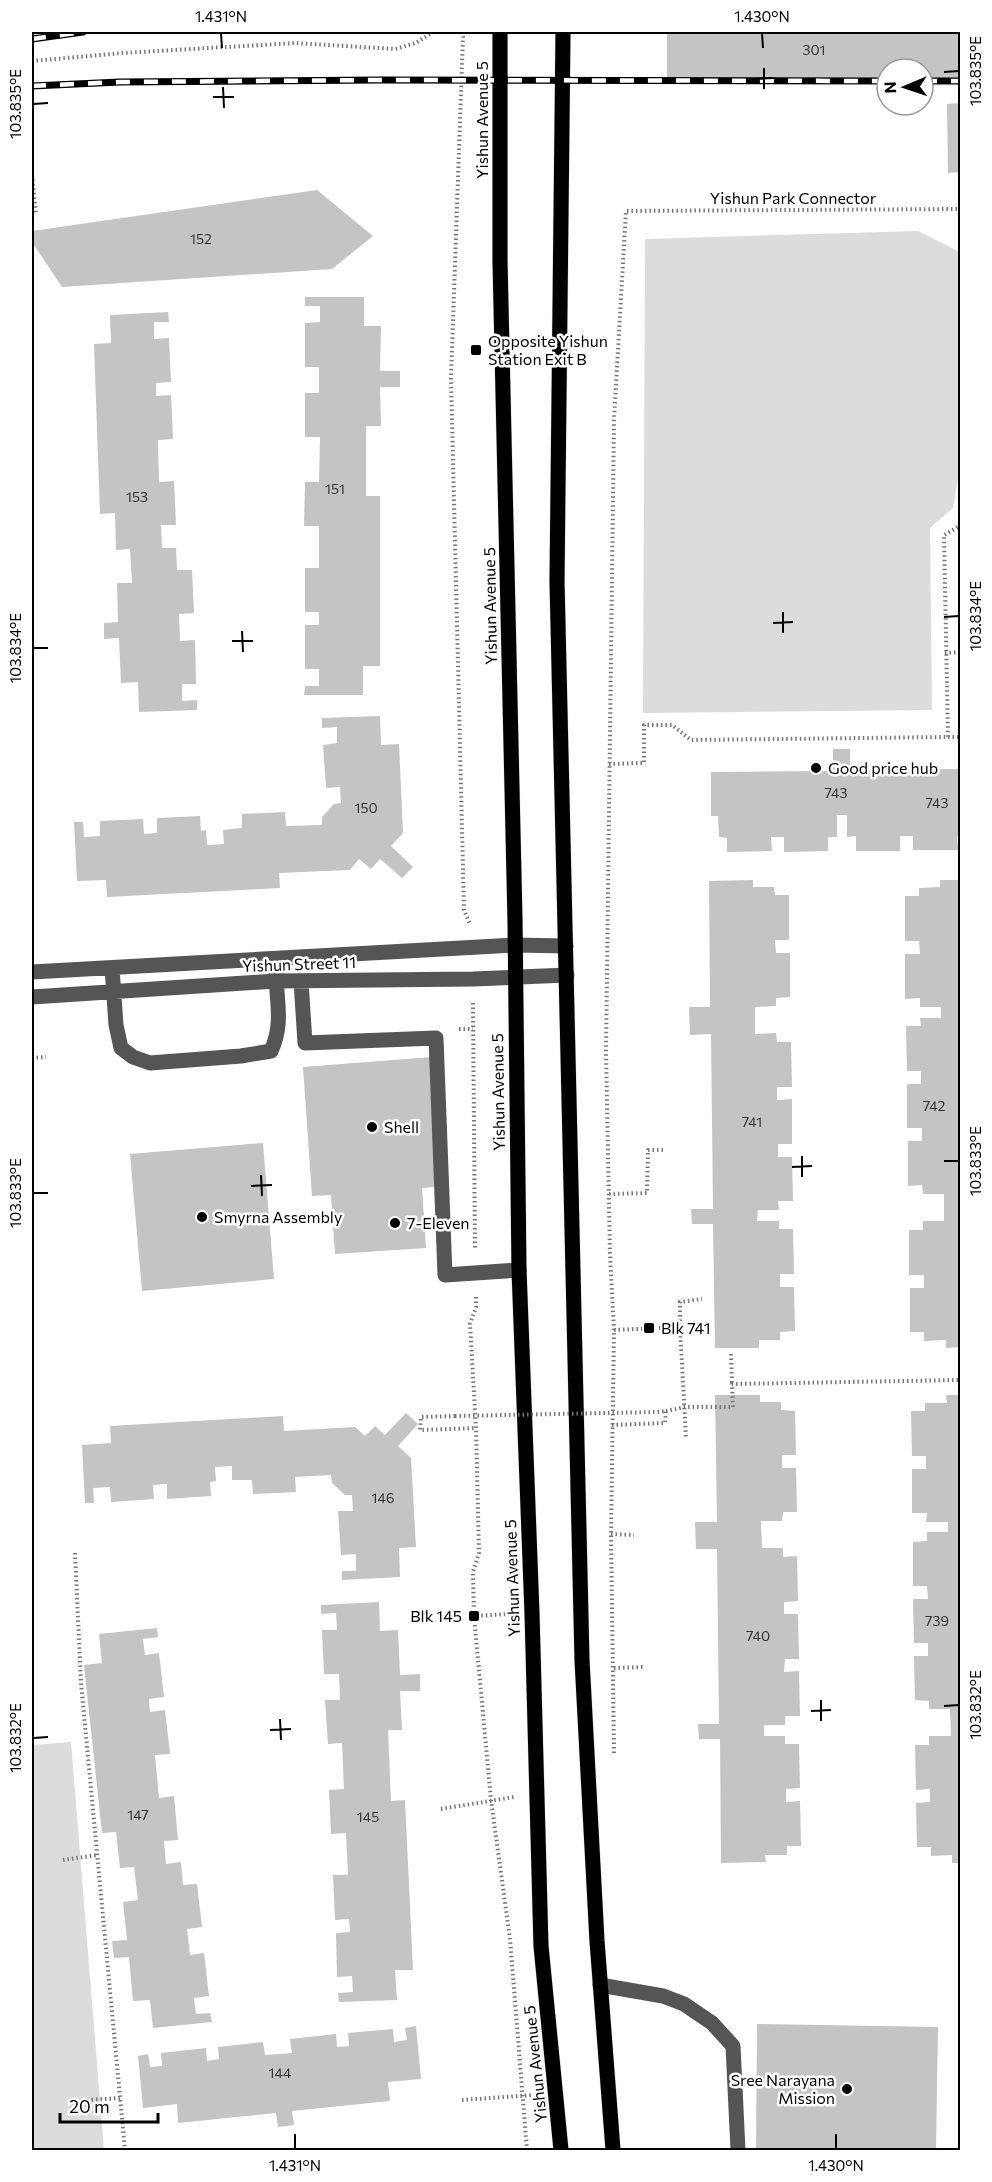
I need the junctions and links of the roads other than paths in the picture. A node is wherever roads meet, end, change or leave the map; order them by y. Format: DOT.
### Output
graph roads {
  1 [pos="500,32"];
  2 [pos="562,32"];
  3 [pos="515,945"];
  4 [pos="566,946"];
  5 [pos="276,959"];
  6 [pos="111,968"];
  7 [pos="36,971"];
  8 [pos="567,975"];
  9 [pos="514,977"];
  10 [pos="276,981"];
  11 [pos="301,981"];
  12 [pos="114,993"];
  13 [pos="35,996"];
  14 [pos="519,1270"];
  15 [pos="600,1985"];
  16 [pos="561,2151"];
  17 [pos="613,2151"];
  18 [pos="738,2151"];
  1 -- 3 [label="main road, Yishun Avenue 5"];
  2 -- 4 [label="main road"];
  3 -- 4 [label="street, Yishun Street 11"];
  3 -- 5 [label="street, Yishun Street 11"];
  3 -- 9 [label="main road, Yishun Avenue 5"];
  4 -- 8 [label="main road"];
  5 -- 6 [label="street, Yishun Street 11"];
  5 -- 10 [label="street"];
  6 -- 7 [label="street, Yishun Street 11"];
  6 -- 12 [label="street"];
  7 -- 13 [label="street"];
  8 -- 9 [label="street, Yishun Street 11"];
  8 -- 15 [label="main road"];
  9 -- 11 [label="street, Yishun Street 11"];
  9 -- 14 [label="main road, Yishun Avenue 5"];
  10 -- 11 [label="street, Yishun Street 11"];
  10 -- 12 [label="street, Yishun Street 11"];
  10 -- 12 [label="street"];
  11 -- 14 [label="street"];
  12 -- 13 [label="street, Yishun Street 11"];
  14 -- 16 [label="main road, Yishun Avenue 5"];
  15 -- 17 [label="main road"];
  15 -- 18 [label="street"];
}
